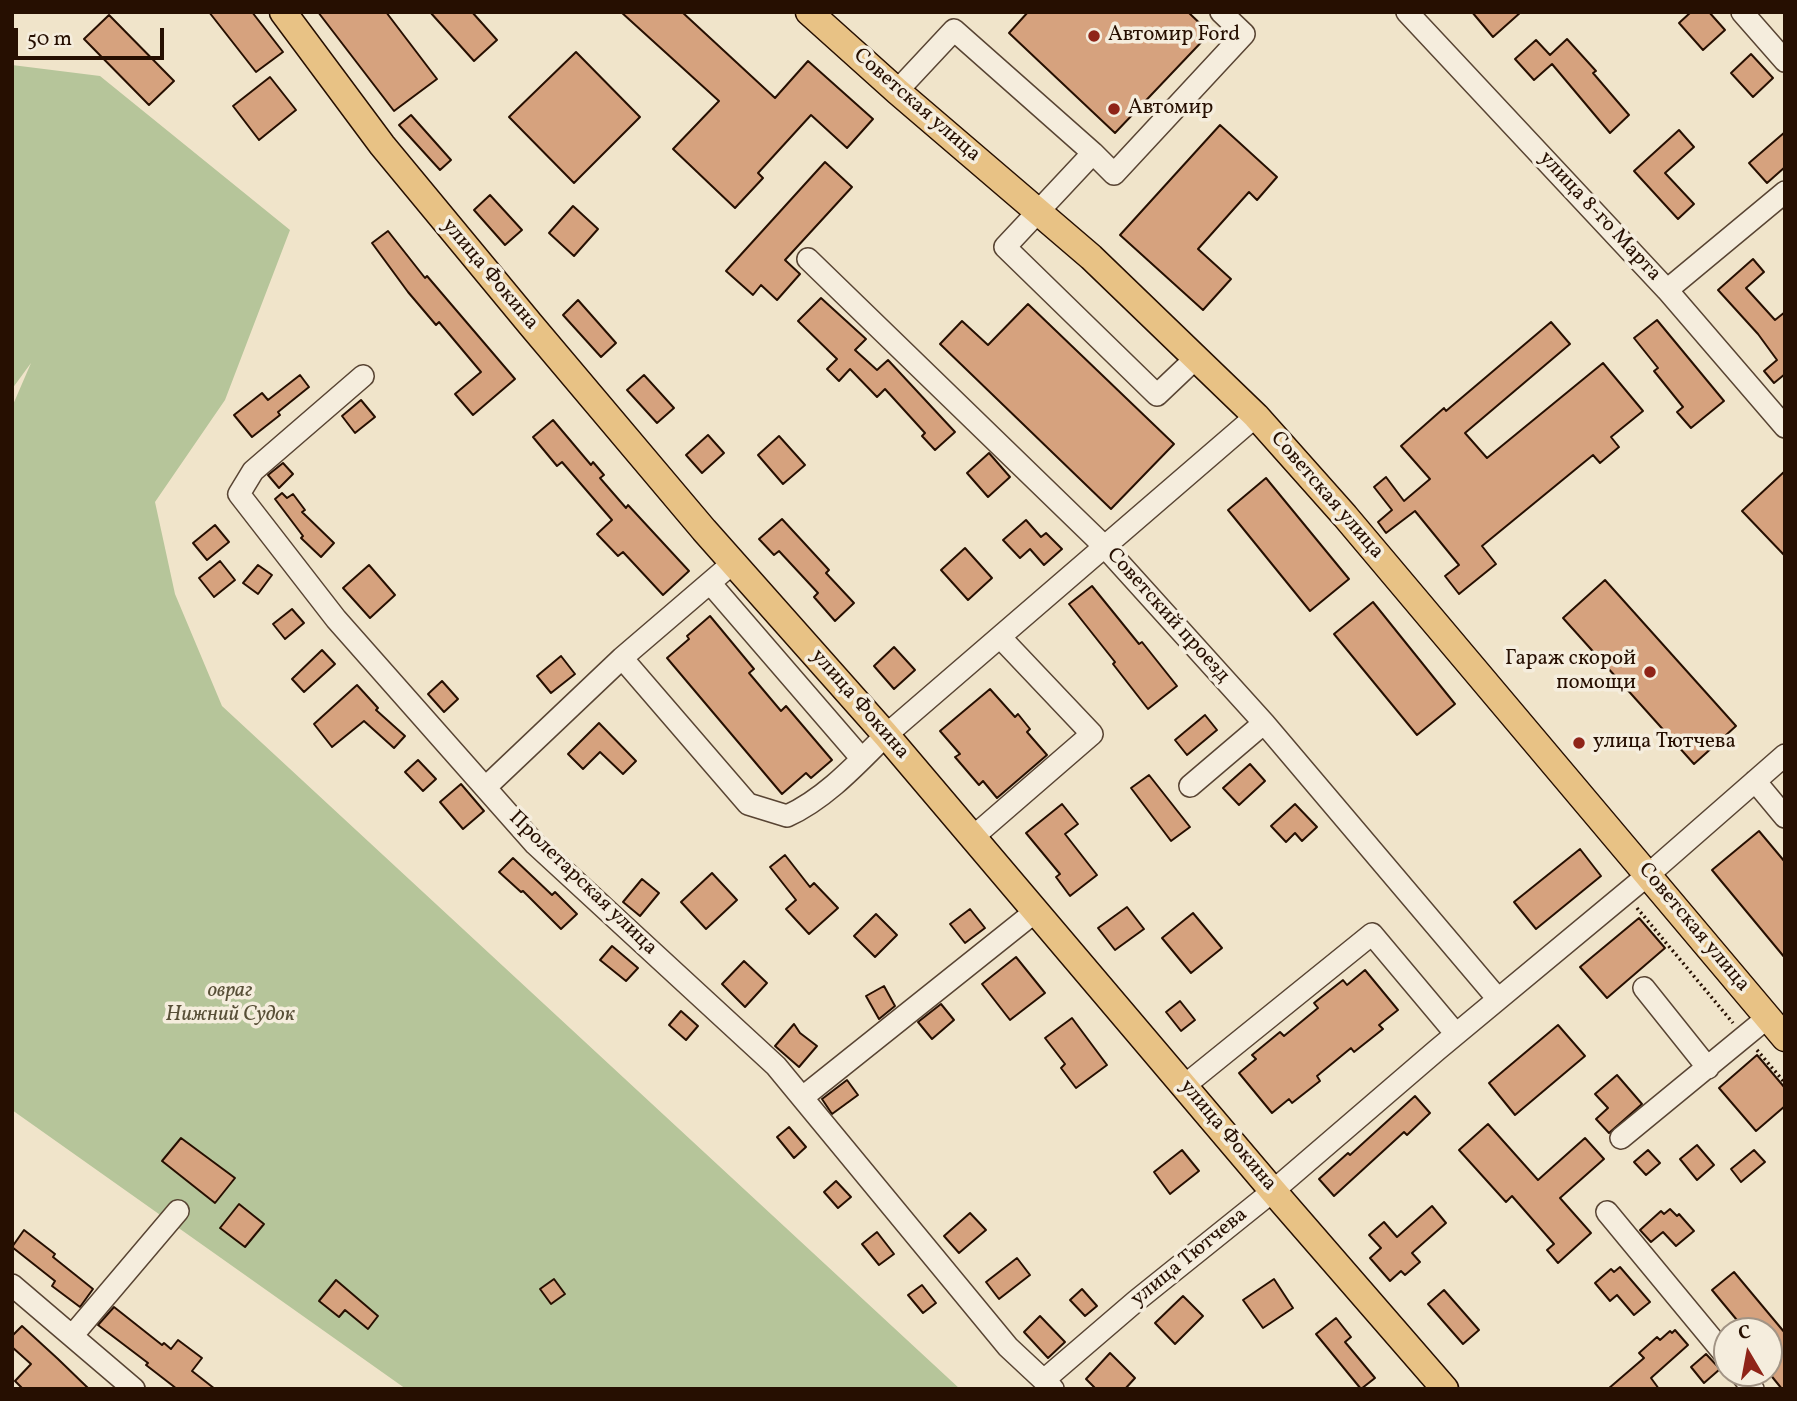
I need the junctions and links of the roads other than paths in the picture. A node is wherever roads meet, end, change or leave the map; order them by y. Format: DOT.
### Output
graph roads {
  1 [pos="283,12"];
  2 [pos="809,12"];
  3 [pos="1221,12"];
  4 [pos="1407,12"];
  5 [pos="1742,12"];
  6 [pos="1785,61"];
  7 [pos="897,91"];
  8 [pos="1093,153"];
  9 [pos="1785,192"];
  10 [pos="1039,212"];
  11 [pos="808,259"];
  12 [pos="1667,290"];
  13 [pos="1196,358"];
  14 [pos="363,376"];
  15 [pos="1256,415"];
  16 [pos="1785,426"];
  17 [pos="1104,546"];
  18 [pos="734,562"];
  19 [pos="710,583"];
  20 [pos="1000,637"];
  21 [pos="622,658"];
  22 [pos="1264,723"];
  23 [pos="886,735"];
  24 [pos="1785,755"];
  25 [pos="862,759"];
  26 [pos="1755,781"];
  27 [pos="1190,786"];
  28 [pos="486,787"];
  29 [pos="1785,817"];
  30 [pos="973,837"];
  31 [pos="1648,874"];
  32 [pos="1036,911"];
  33 [pos="1644,988"];
  34 [pos="1498,999"];
  35 [pos="1767,1018"];
  36 [pos="1456,1034"];
  37 [pos="1785,1038"];
  38 [pos="1708,1068"];
  39 [pos="1184,1086"];
  40 [pos="803,1097"];
  41 [pos="1621,1138"];
  42 [pos="1273,1191"];
  43 [pos="178,1211"];
  44 [pos="1607,1212"];
  45 [pos="12,1285"];
  46 [pos="72,1336"];
  47 [pos="1713,1340"];
  48 [pos="1049,1385"];
  49 [pos="134,1389"];
  50 [pos="1445,1389"];
  1 -- 18 [label="main road, улица Фокина"];
  2 -- 7 [label="main road, Советская улица"];
  3 -- 8 [label="street"];
  4 -- 12 [label="street, улица 8-го Марта"];
  5 -- 6 [label="street"];
  7 -- 8 [label="street"];
  7 -- 10 [label="main road, Советская улица"];
  8 -- 10 [label="street"];
  9 -- 12 [label="street"];
  10 -- 13 [label="main road, Советская улица"];
  10 -- 13 [label="street"];
  11 -- 17 [label="street, Советский проезд"];
  12 -- 16 [label="street, улица 8-го Марта"];
  13 -- 15 [label="main road, Советская улица"];
  14 -- 28 [label="street, Пролетарская улица"];
  15 -- 17 [label="street"];
  15 -- 31 [label="main road, Советская улица"];
  17 -- 20 [label="street"];
  17 -- 22 [label="street, Советский проезд"];
  18 -- 19 [label="street"];
  18 -- 23 [label="main road, улица Фокина"];
  19 -- 21 [label="street"];
  19 -- 25 [label="street"];
  20 -- 23 [label="street"];
  20 -- 30 [label="street"];
  21 -- 25 [label="street"];
  21 -- 28 [label="street"];
  22 -- 27 [label="street"];
  22 -- 34 [label="street, Советский проезд"];
  23 -- 25 [label="street"];
  23 -- 30 [label="main road, улица Фокина"];
  24 -- 26 [label="street, улица Тютчева"];
  26 -- 29 [label="street"];
  26 -- 31 [label="street, улица Тютчева"];
  28 -- 40 [label="street, Пролетарская улица"];
  30 -- 32 [label="main road, улица Фокина"];
  31 -- 34 [label="street, улица Тютчева"];
  31 -- 35 [label="main road, Советская улица"];
  32 -- 39 [label="main road, улица Фокина"];
  32 -- 40 [label="street"];
  33 -- 38 [label="street"];
  34 -- 36 [label="street, улица Тютчева"];
  35 -- 37 [label="main road, Советская улица"];
  35 -- 38 [label="street"];
  36 -- 39 [label="street"];
  36 -- 42 [label="street, улица Тютчева"];
  38 -- 41 [label="street"];
  39 -- 42 [label="main road, улица Фокина"];
  40 -- 48 [label="street, Пролетарская улица"];
  42 -- 48 [label="street, улица Тютчева"];
  42 -- 50 [label="main road, улица Фокина"];
  43 -- 46 [label="street"];
  44 -- 47 [label="street"];
  45 -- 46 [label="street"];
  46 -- 49 [label="street"];
}
